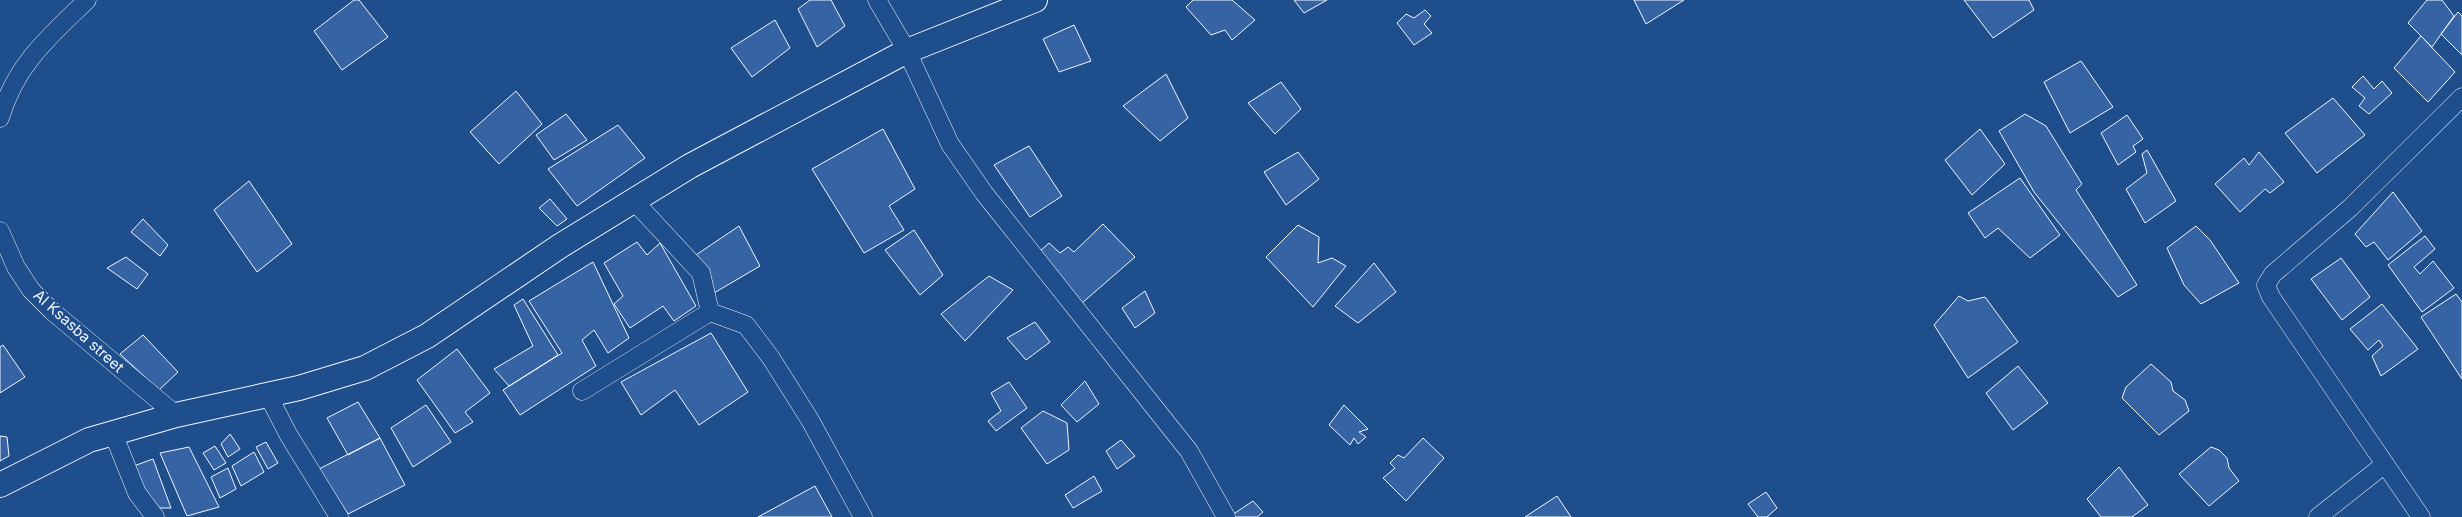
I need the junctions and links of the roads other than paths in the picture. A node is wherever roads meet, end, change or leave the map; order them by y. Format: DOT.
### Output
graph roads {
  1 [pos="87,0"];
  2 [pos="877,0"];
  3 [pos="1035,0"];
  4 [pos="907,51"];
  5 [pos="2462,97"];
  6 [pos="1,109"];
  7 [pos="634,201"];
  8 [pos="0,232"];
  9 [pos="710,312"];
  10 [pos="582,391"];
  11 [pos="268,395"];
  12 [pos="176,415"];
  13 [pos="113,433"];
  14 [pos="2385,464"];
  15 [pos="0,485"];
  16 [pos="155,517"];
  17 [pos="340,517"];
  18 [pos="863,517"];
  19 [pos="1226,517"];
  20 [pos="2318,517"];
  21 [pos="2421,517"];
  1 -- 6 [label="street"];
  2 -- 4 [label="street"];
  3 -- 4 [label="street"];
  4 -- 7 [label="street"];
  4 -- 19 [label="street"];
  5 -- 14 [label="street"];
  7 -- 9 [label="street"];
  7 -- 11 [label="street"];
  8 -- 12 [label="street, Al Ksasba street"];
  9 -- 10 [label="street"];
  9 -- 18 [label="street"];
  11 -- 12 [label="street"];
  11 -- 17 [label="street"];
  12 -- 13 [label="street"];
  13 -- 15 [label="street"];
  13 -- 16 [label="street"];
  14 -- 20 [label="street"];
  14 -- 21 [label="street"];
}
